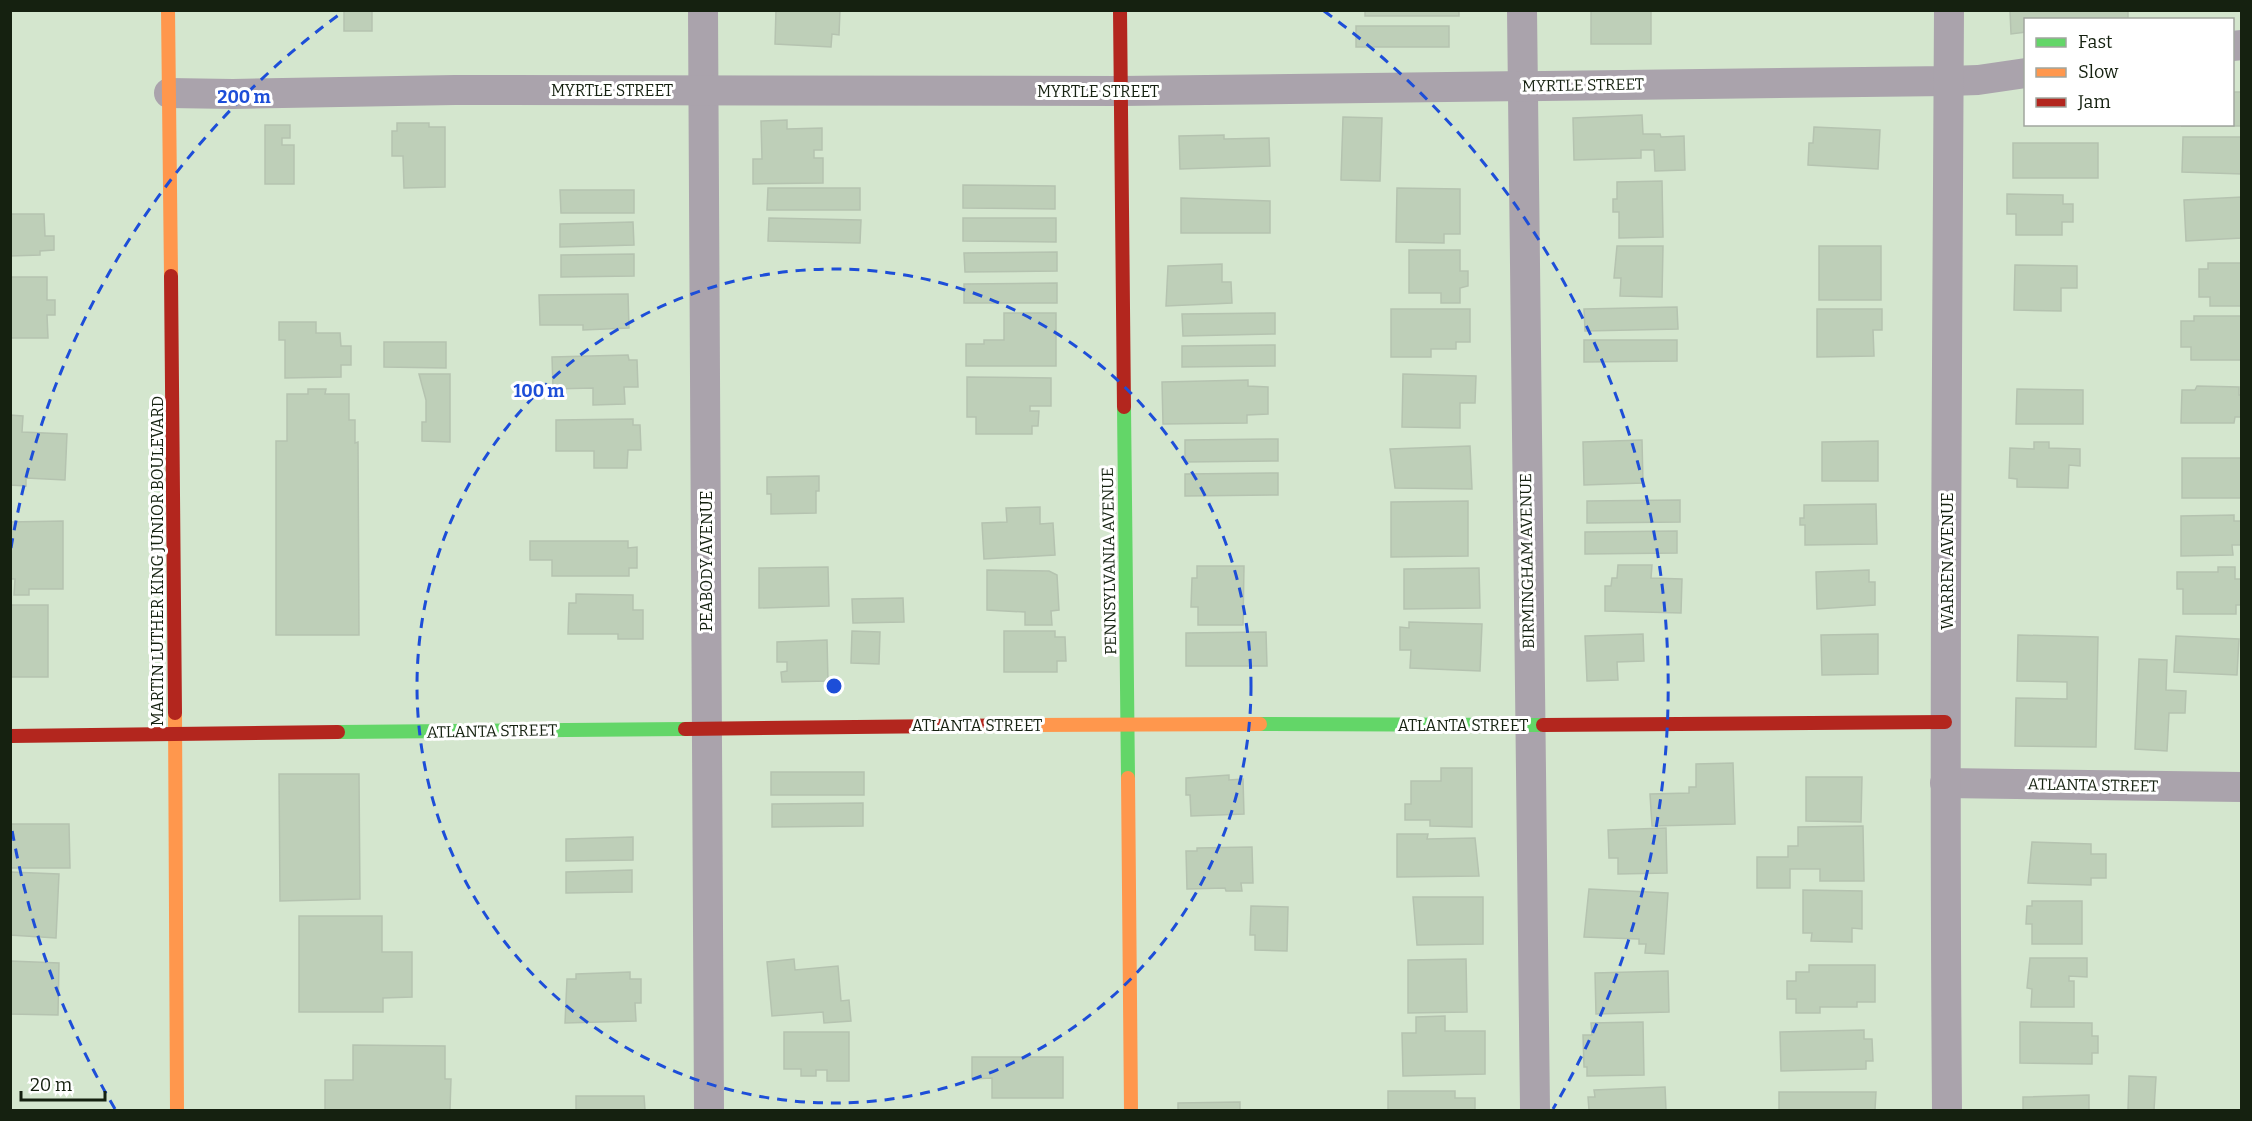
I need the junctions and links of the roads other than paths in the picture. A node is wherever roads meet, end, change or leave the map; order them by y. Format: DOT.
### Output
graph roads {
  1 [pos="168,10"];
  2 [pos="703,10"];
  3 [pos="1120,10"];
  4 [pos="1522,10"];
  5 [pos="1949,10"];
  6 [pos="2024,74"];
  7 [pos="1949,81"];
  8 [pos="1522,86"];
  9 [pos="704,90"];
  10 [pos="1120,91"];
  11 [pos="169,93"];
  12 [pos="1944,722"];
  13 [pos="1128,724"];
  14 [pos="1529,725"];
  15 [pos="707,729"];
  16 [pos="175,734"];
  17 [pos="10,736"];
  18 [pos="1945,783"];
  19 [pos="2241,787"];
  20 [pos="177,1110"];
  21 [pos="709,1110"];
  22 [pos="1131,1110"];
  23 [pos="1535,1110"];
  24 [pos="1947,1110"];
  1 -- 11 [label="street, MARTIN LUTHER KING JUNIOR BOULEVARD"];
  2 -- 9 [label="street, PEABODY AVENUE"];
  3 -- 10 [label="street, PENNSYLVANIA AVENUE"];
  4 -- 8 [label="street, BIRMINGHAM AVENUE"];
  5 -- 7 [label="street, WARREN AVENUE"];
  6 -- 7 [label="street, MYRTLE STREET"];
  7 -- 8 [label="street, MYRTLE STREET"];
  7 -- 12 [label="street, WARREN AVENUE"];
  8 -- 10 [label="street, MYRTLE STREET"];
  8 -- 14 [label="street, BIRMINGHAM AVENUE"];
  9 -- 10 [label="street, MYRTLE STREET"];
  9 -- 11 [label="street, MYRTLE STREET"];
  9 -- 15 [label="street, PEABODY AVENUE"];
  10 -- 13 [label="street, PENNSYLVANIA AVENUE"];
  11 -- 16 [label="street, MARTIN LUTHER KING JUNIOR BOULEVARD"];
  12 -- 14 [label="street, ATLANTA STREET"];
  12 -- 18 [label="street, WARREN AVENUE"];
  13 -- 14 [label="street, ATLANTA STREET"];
  13 -- 15 [label="street, ATLANTA STREET"];
  13 -- 22 [label="street, PENNSYLVANIA AVENUE"];
  14 -- 23 [label="street, BIRMINGHAM AVENUE"];
  15 -- 16 [label="street, ATLANTA STREET"];
  15 -- 21 [label="street, PEABODY AVENUE"];
  16 -- 17 [label="street, ATLANTA STREET"];
  16 -- 20 [label="street, MARTIN LUTHER KING JUNIOR BOULEVARD"];
  18 -- 19 [label="street, ATLANTA STREET"];
  18 -- 24 [label="street, WARREN AVENUE"];
}
